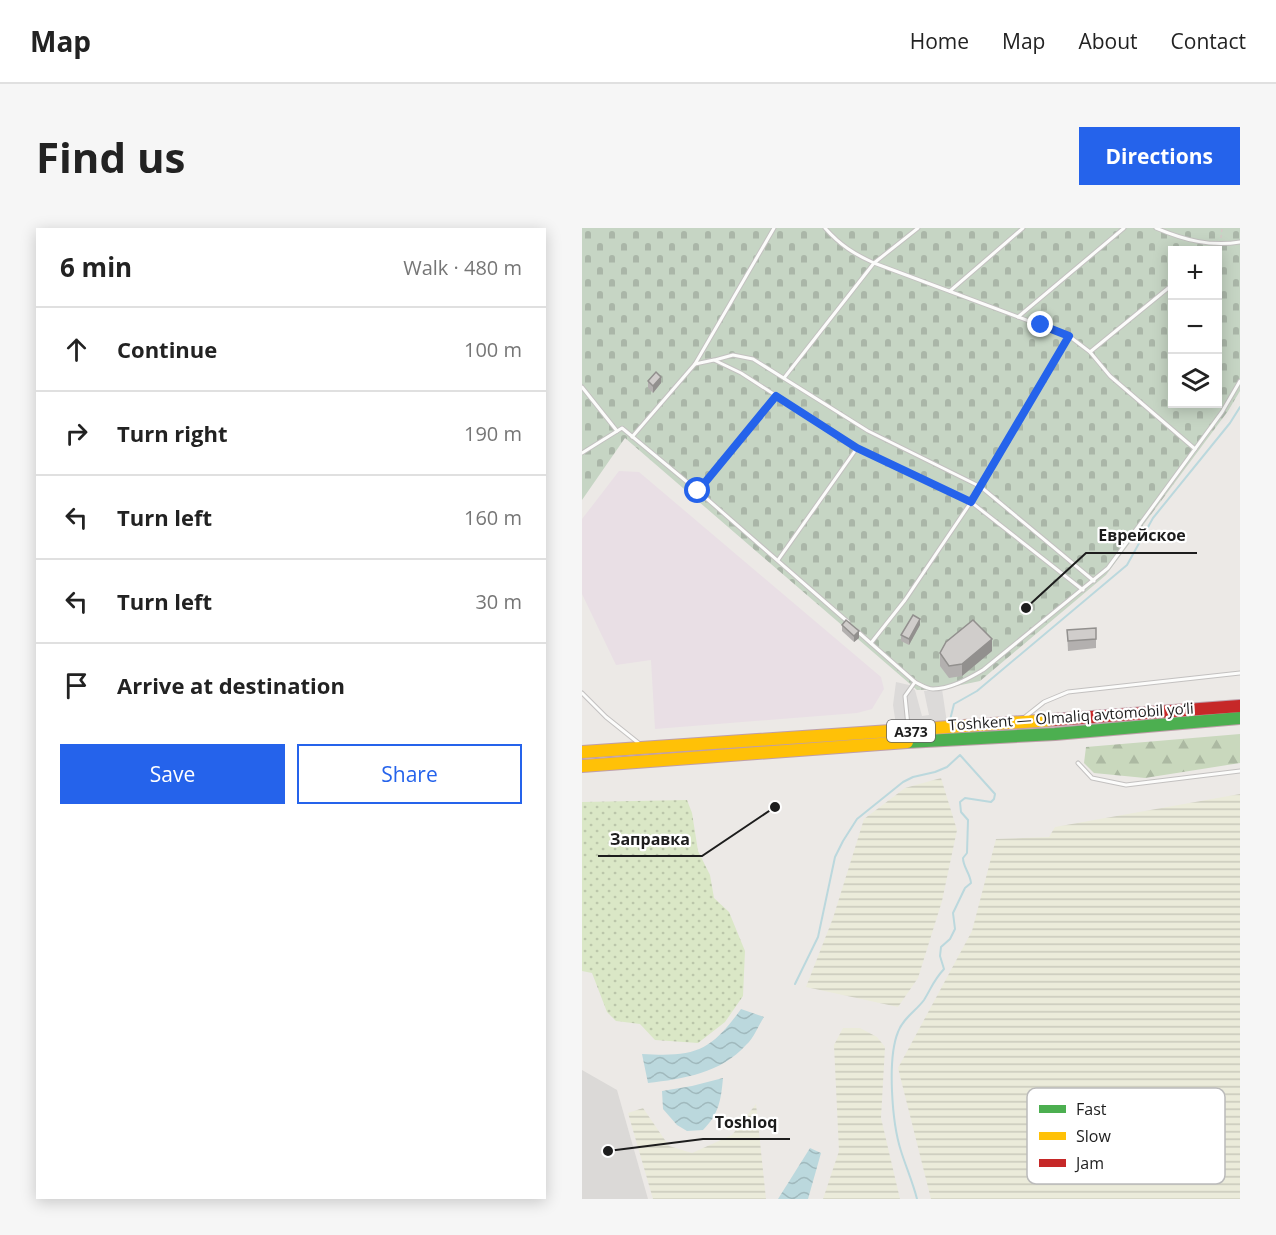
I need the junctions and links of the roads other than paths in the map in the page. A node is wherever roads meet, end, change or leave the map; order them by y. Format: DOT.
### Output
graph roads {
  1 [pos="774,228"];
  2 [pos="825,228"];
  3 [pos="918,228"];
  4 [pos="1023,228"];
  5 [pos="1124,228"];
  6 [pos="1156,228"];
  7 [pos="1240,242"];
  8 [pos="1221,245"];
  9 [pos="874,263"];
  10 [pos="1168,289"];
  11 [pos="950,291"];
  12 [pos="1018,316"];
  13 [pos="1069,336"];
  14 [pos="1090,352"];
  15 [pos="714,360"];
  16 [pos="695,364"];
  17 [pos="784,378"];
  18 [pos="1240,381"];
  19 [pos="582,387"];
  20 [pos="776,396"];
  21 [pos="617,431"];
  22 [pos="632,437"];
  23 [pos="857,448"];
  24 [pos="1195,449"];
  25 [pos="582,453"];
  26 [pos="981,487"];
  27 [pos="698,491"];
  28 [pos="971,502"];
  29 [pos="778,560"];
  30 [pos="1094,581"];
  31 [pos="1083,590"];
  32 [pos="871,643"];
  33 [pos="1240,673"];
  34 [pos="915,682"];
  35 [pos="582,693"];
  36 [pos="1240,706"];
  37 [pos="1240,718"];
  38 [pos="1018,723"];
  39 [pos="908,731"];
  40 [pos="644,747"];
  41 [pos="582,752"];
  42 [pos="1078,763"];
  43 [pos="582,766"];
  44 [pos="1240,771"];
  1 -- 16 [label="lane"];
  2 -- 9 [label="lane"];
  3 -- 9 [label="lane"];
  4 -- 11 [label="lane"];
  5 -- 12 [label="lane"];
  6 -- 8 [label="lane"];
  7 -- 8 [label="lane"];
  9 -- 11 [label="lane"];
  9 -- 17 [label="lane"];
  10 -- 14 [label="lane"];
  11 -- 12 [label="lane"];
  12 -- 13 [label="lane"];
  13 -- 14 [label="lane"];
  13 -- 26 [label="lane"];
  14 -- 24 [label="lane"];
  15 -- 16 [label="lane"];
  15 -- 17 [label="lane"];
  15 -- 20 [label="lane"];
  16 -- 22 [label="lane"];
  17 -- 26 [label="lane"];
  18 -- 24 [label="lane"];
  19 -- 21 [label="lane"];
  20 -- 23 [label="lane"];
  20 -- 27 [label="lane"];
  21 -- 22 [label="lane"];
  21 -- 25 [label="lane"];
  22 -- 27 [label="lane"];
  23 -- 28 [label="lane"];
  23 -- 29 [label="lane"];
  24 -- 30 [label="lane"];
  26 -- 30 [label="lane"];
  27 -- 29 [label="lane"];
  28 -- 31 [label="lane"];
  28 -- 32 [label="lane"];
  29 -- 32 [label="lane"];
  30 -- 31 [label="lane"];
  31 -- 34 [label="lane"];
  32 -- 34 [label="lane"];
  33 -- 38 [label="lane"];
  34 -- 39 [label="lane"];
  35 -- 40 [label="lane"];
  36 -- 38 [label="highway, Toshkent — Olmaliq avtomobil yo‘li / A373"];
  37 -- 43 [label="highway, Toshkent — Olmaliq avtomobil yo‘li / A373"];
  38 -- 39 [label="highway, Toshkent — Olmaliq avtomobil yo‘li / A373"];
  39 -- 40 [label="highway, Toshkent — Olmaliq avtomobil yo‘li / A373"];
  40 -- 41 [label="highway, Toshkent — Olmaliq avtomobil yo‘li / A373"];
  42 -- 44 [label="lane"];
}
